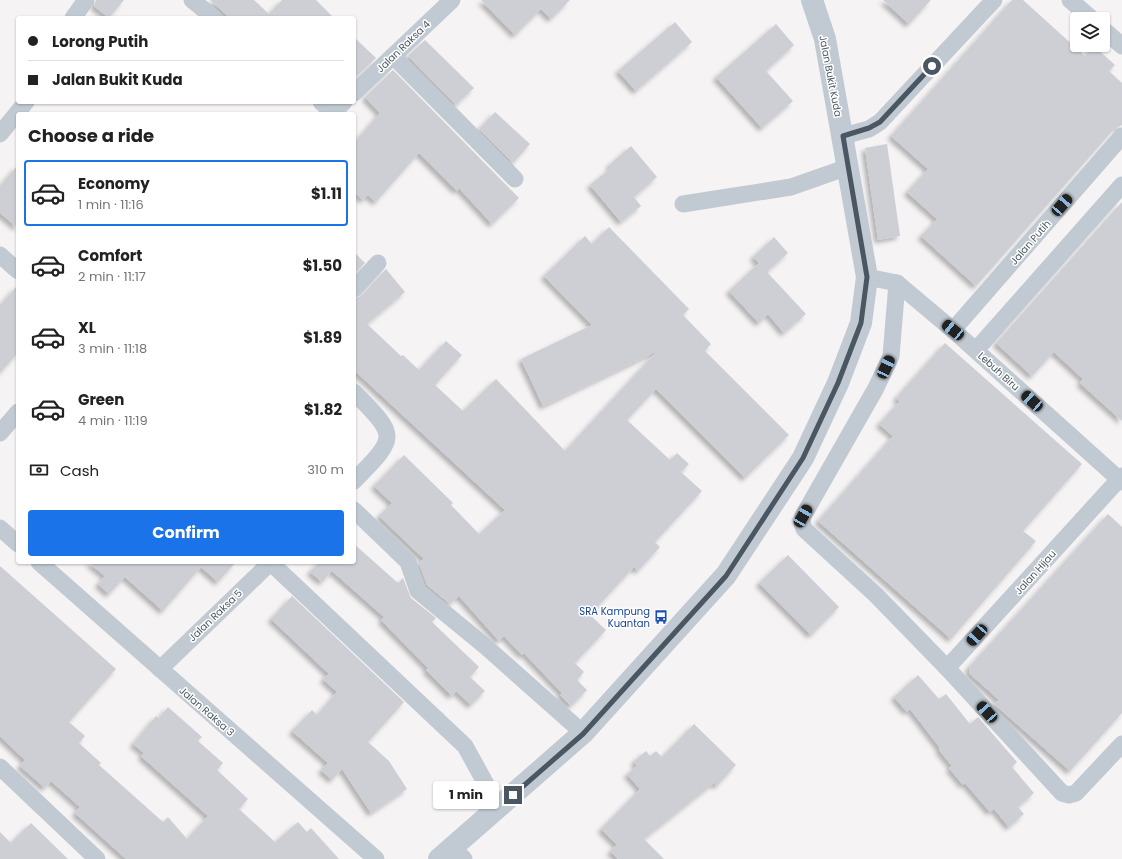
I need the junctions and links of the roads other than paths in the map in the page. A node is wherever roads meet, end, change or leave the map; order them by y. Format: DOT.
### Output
graph roads {
  1 [pos="86,0"];
  2 [pos="192,0"];
  3 [pos="452,0"];
  4 [pos="812,0"];
  5 [pos="994,0"];
  6 [pos="1070,0"];
  7 [pos="1084,12"];
  8 [pos="74,16"];
  9 [pos="212,16"];
  10 [pos="1110,35"];
  11 [pos="1122,46"];
  12 [pos="392,56"];
  13 [pos="356,91"];
  14 [pos="24,104"];
  15 [pos="18,112"];
  16 [pos="16,114"];
  17 [pos="0,134"];
  18 [pos="843,136"];
  19 [pos="1122,136"];
  20 [pos="848,167"];
  21 [pos="514,179"];
  22 [pos="1122,185"];
  23 [pos="683,204"];
  24 [pos="0,255"];
  25 [pos="378,263"];
  26 [pos="16,269"];
  27 [pos="867,277"];
  28 [pos="897,283"];
  29 [pos="356,287"];
  30 [pos="953,330"];
  31 [pos="976,350"];
  32 [pos="356,394"];
  33 [pos="16,414"];
  34 [pos="0,433"];
  35 [pos="356,479"];
  36 [pos="1121,479"];
  37 [pos="356,512"];
  38 [pos="0,528"];
  39 [pos="16,542"];
  40 [pos="41,564"];
  41 [pos="268,564"];
  42 [pos="272,564"];
  43 [pos="947,668"];
  44 [pos="160,669"];
  45 [pos="583,734"];
  46 [pos="1122,744"];
  47 [pos="0,767"];
  48 [pos="490,815"];
  49 [pos="452,855"];
  50 [pos="97,859"];
  51 [pos="376,859"];
  1 -- 8 [label="street"];
  2 -- 9 [label="street"];
  3 -- 12 [label="street, Jalan Raksa 4"];
  4 -- 18 [label="street, Jalan Bukit Kuda"];
  5 -- 18 [label="street"];
  6 -- 7 [label="street"];
  10 -- 11 [label="street"];
  12 -- 13 [label="street, Jalan Raksa 4"];
  12 -- 21 [label="street"];
  14 -- 15 [label="street"];
  16 -- 17 [label="street"];
  18 -- 20 [label="street, Jalan Bukit Kuda"];
  19 -- 30 [label="street, Jalan Putih"];
  20 -- 23 [label="street"];
  20 -- 27 [label="street, Jalan Bukit Kuda"];
  22 -- 31 [label="street"];
  24 -- 26 [label="street"];
  25 -- 29 [label="street"];
  27 -- 28 [label="street, Lebuh Biru"];
  27 -- 45 [label="street, Jalan Bukit Kuda"];
  28 -- 30 [label="street, Lebuh Biru"];
  28 -- 43 [label="street"];
  30 -- 31 [label="street, Lebuh Biru"];
  31 -- 36 [label="street, Lebuh Biru"];
  32 -- 35 [label="street"];
  33 -- 34 [label="street"];
  36 -- 43 [label="street, Jalan Hijau"];
  37 -- 45 [label="street"];
  38 -- 39 [label="street"];
  40 -- 44 [label="street, Jalan Raksa 3"];
  41 -- 44 [label="street, Jalan Raksa 5"];
  42 -- 48 [label="street"];
  43 -- 46 [label="street"];
  44 -- 51 [label="street, Jalan Raksa 3"];
  45 -- 48 [label="street, Jalan Bukit Kuda"];
  47 -- 50 [label="street"];
  48 -- 49 [label="street, Jalan Bukit Kuda"];
}
